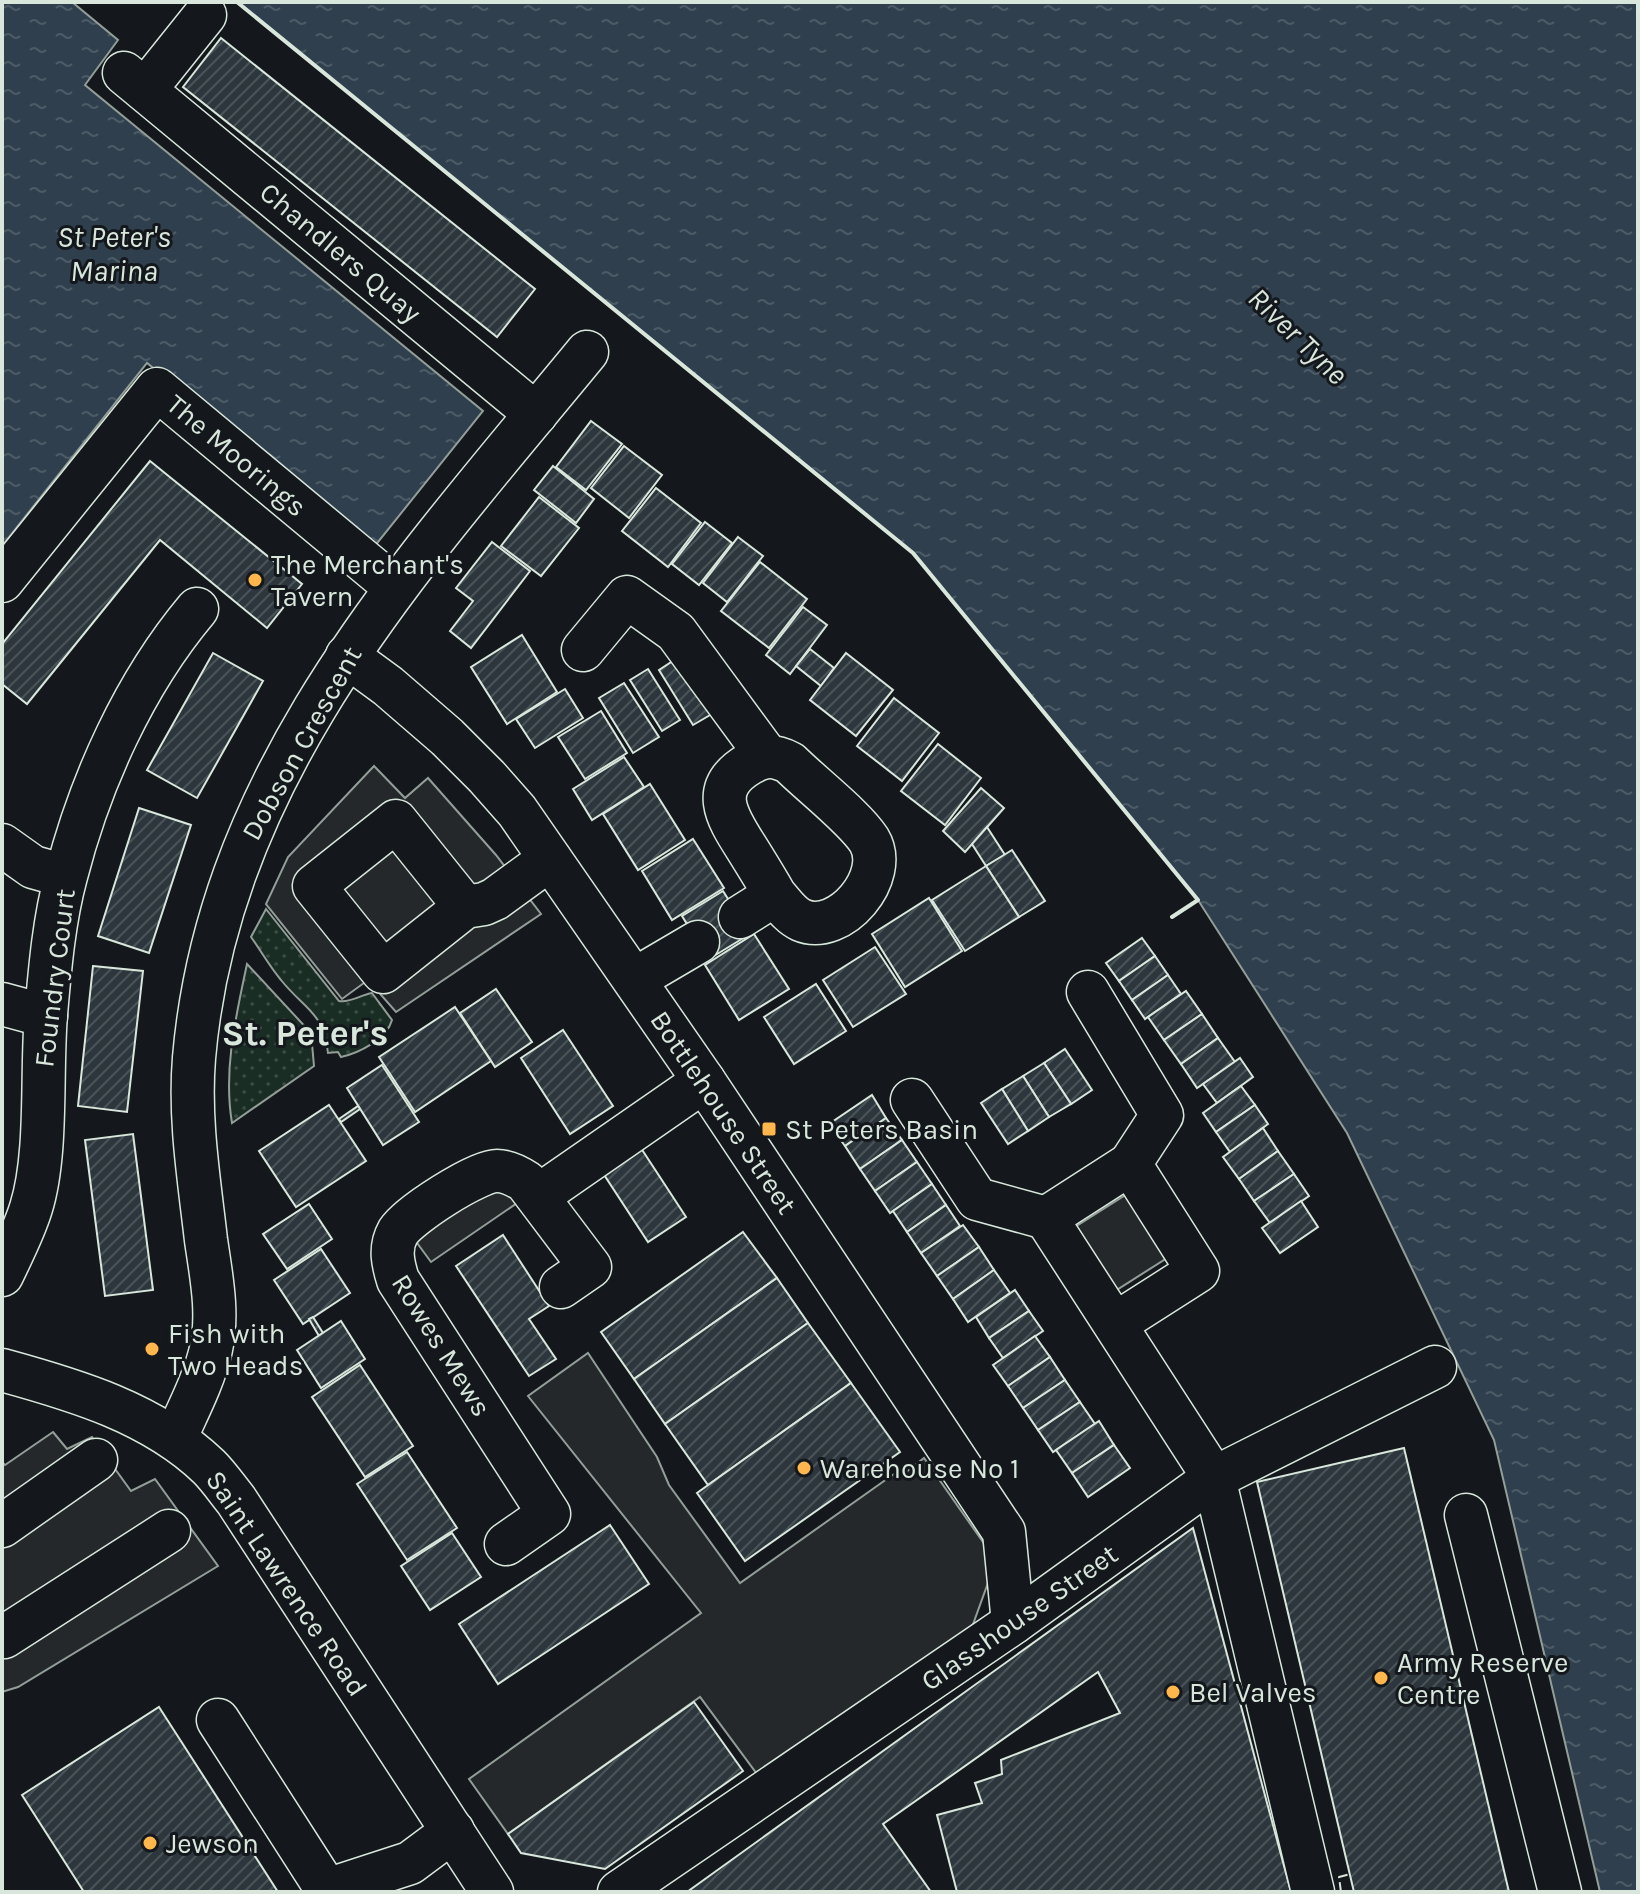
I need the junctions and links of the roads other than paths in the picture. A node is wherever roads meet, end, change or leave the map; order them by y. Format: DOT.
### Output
graph roads {
  1 [pos="205,15"];
  2 [pos="587,352"];
  3 [pos="536,414"];
  4 [pos="2,581"];
  5 [pos="395,587"];
  6 [pos="197,609"];
  7 [pos="583,650"];
  8 [pos="347,656"];
  9 [pos="767,756"];
  10 [pos="2,845"];
  11 [pos="550,859"];
  12 [pos="65,876"];
  13 [pos="775,895"];
  14 [pos="465,907"];
  15 [pos="740,917"];
  16 [pos="698,942"];
  17 [pos="635,979"];
  18 [pos="1088,992"];
  19 [pos="2,1004"];
  20 [pos="46,1016"];
  21 [pos="704,1081"];
  22 [pos="912,1100"];
  23 [pos="1130,1164"];
  24 [pos="538,1196"];
  25 [pos="1046,1218"];
  26 [pos="2,1275"];
  27 [pos="561,1287"];
  28 [pos="1115,1324"];
  29 [pos="1435,1367"];
  30 [pos="4,1376"];
  31 [pos="175,1439"];
  32 [pos="96,1460"];
  33 [pos="1214,1478"];
  34 [pos="1466,1515"];
  35 [pos="2,1526"];
  36 [pos="169,1531"];
  37 [pos="506,1544"];
  38 [pos="1013,1623"];
  39 [pos="2,1634"];
  40 [pos="218,1720"];
  41 [pos="453,1831"];
  42 [pos="492,1892"];
  43 [pos="619,1892"];
  44 [pos="1313,1892"];
  45 [pos="1560,1892"];
  1 -- 3 [label="street, Chandlers Quay"];
  2 -- 3 [label="street, Dobson Crescent"];
  3 -- 5 [label="street, Dobson Crescent"];
  4 -- 5 [label="street, The Moorings"];
  5 -- 8 [label="street, Dobson Crescent"];
  6 -- 12 [label="street, Foundry Court"];
  7 -- 9 [label="street"];
  8 -- 11 [label="street, Bottlehouse Street"];
  8 -- 31 [label="street, Dobson Crescent"];
  9 -- 13 [label="street"];
  9 -- 13 [label="street"];
  10 -- 12 [label="street"];
  11 -- 14 [label="street"];
  11 -- 17 [label="street, Bottlehouse Street"];
  12 -- 20 [label="street, Foundry Court"];
  13 -- 15 [label="street"];
  16 -- 17 [label="street"];
  17 -- 21 [label="street, Bottlehouse Street"];
  18 -- 23 [label="street"];
  19 -- 20 [label="street"];
  20 -- 26 [label="street, Foundry Court"];
  21 -- 24 [label="street"];
  21 -- 38 [label="street, Bottlehouse Street"];
  22 -- 25 [label="street"];
  23 -- 25 [label="street"];
  23 -- 28 [label="street"];
  24 -- 27 [label="street, Rowes Mews"];
  24 -- 37 [label="street, Rowes Mews"];
  25 -- 28 [label="street"];
  28 -- 33 [label="street"];
  29 -- 33 [label="street, Glasshouse Street"];
  30 -- 31 [label="street, Saint Lawrence Road"];
  31 -- 41 [label="street, Saint Lawrence Road"];
  32 -- 35 [label="street"];
  33 -- 38 [label="street, Glasshouse Street"];
  33 -- 44 [label="street"];
  34 -- 45 [label="street"];
  36 -- 39 [label="street"];
  38 -- 43 [label="street, Glasshouse Street"];
  40 -- 41 [label="street"];
  41 -- 42 [label="street, Saint Lawrence Road"];
}
